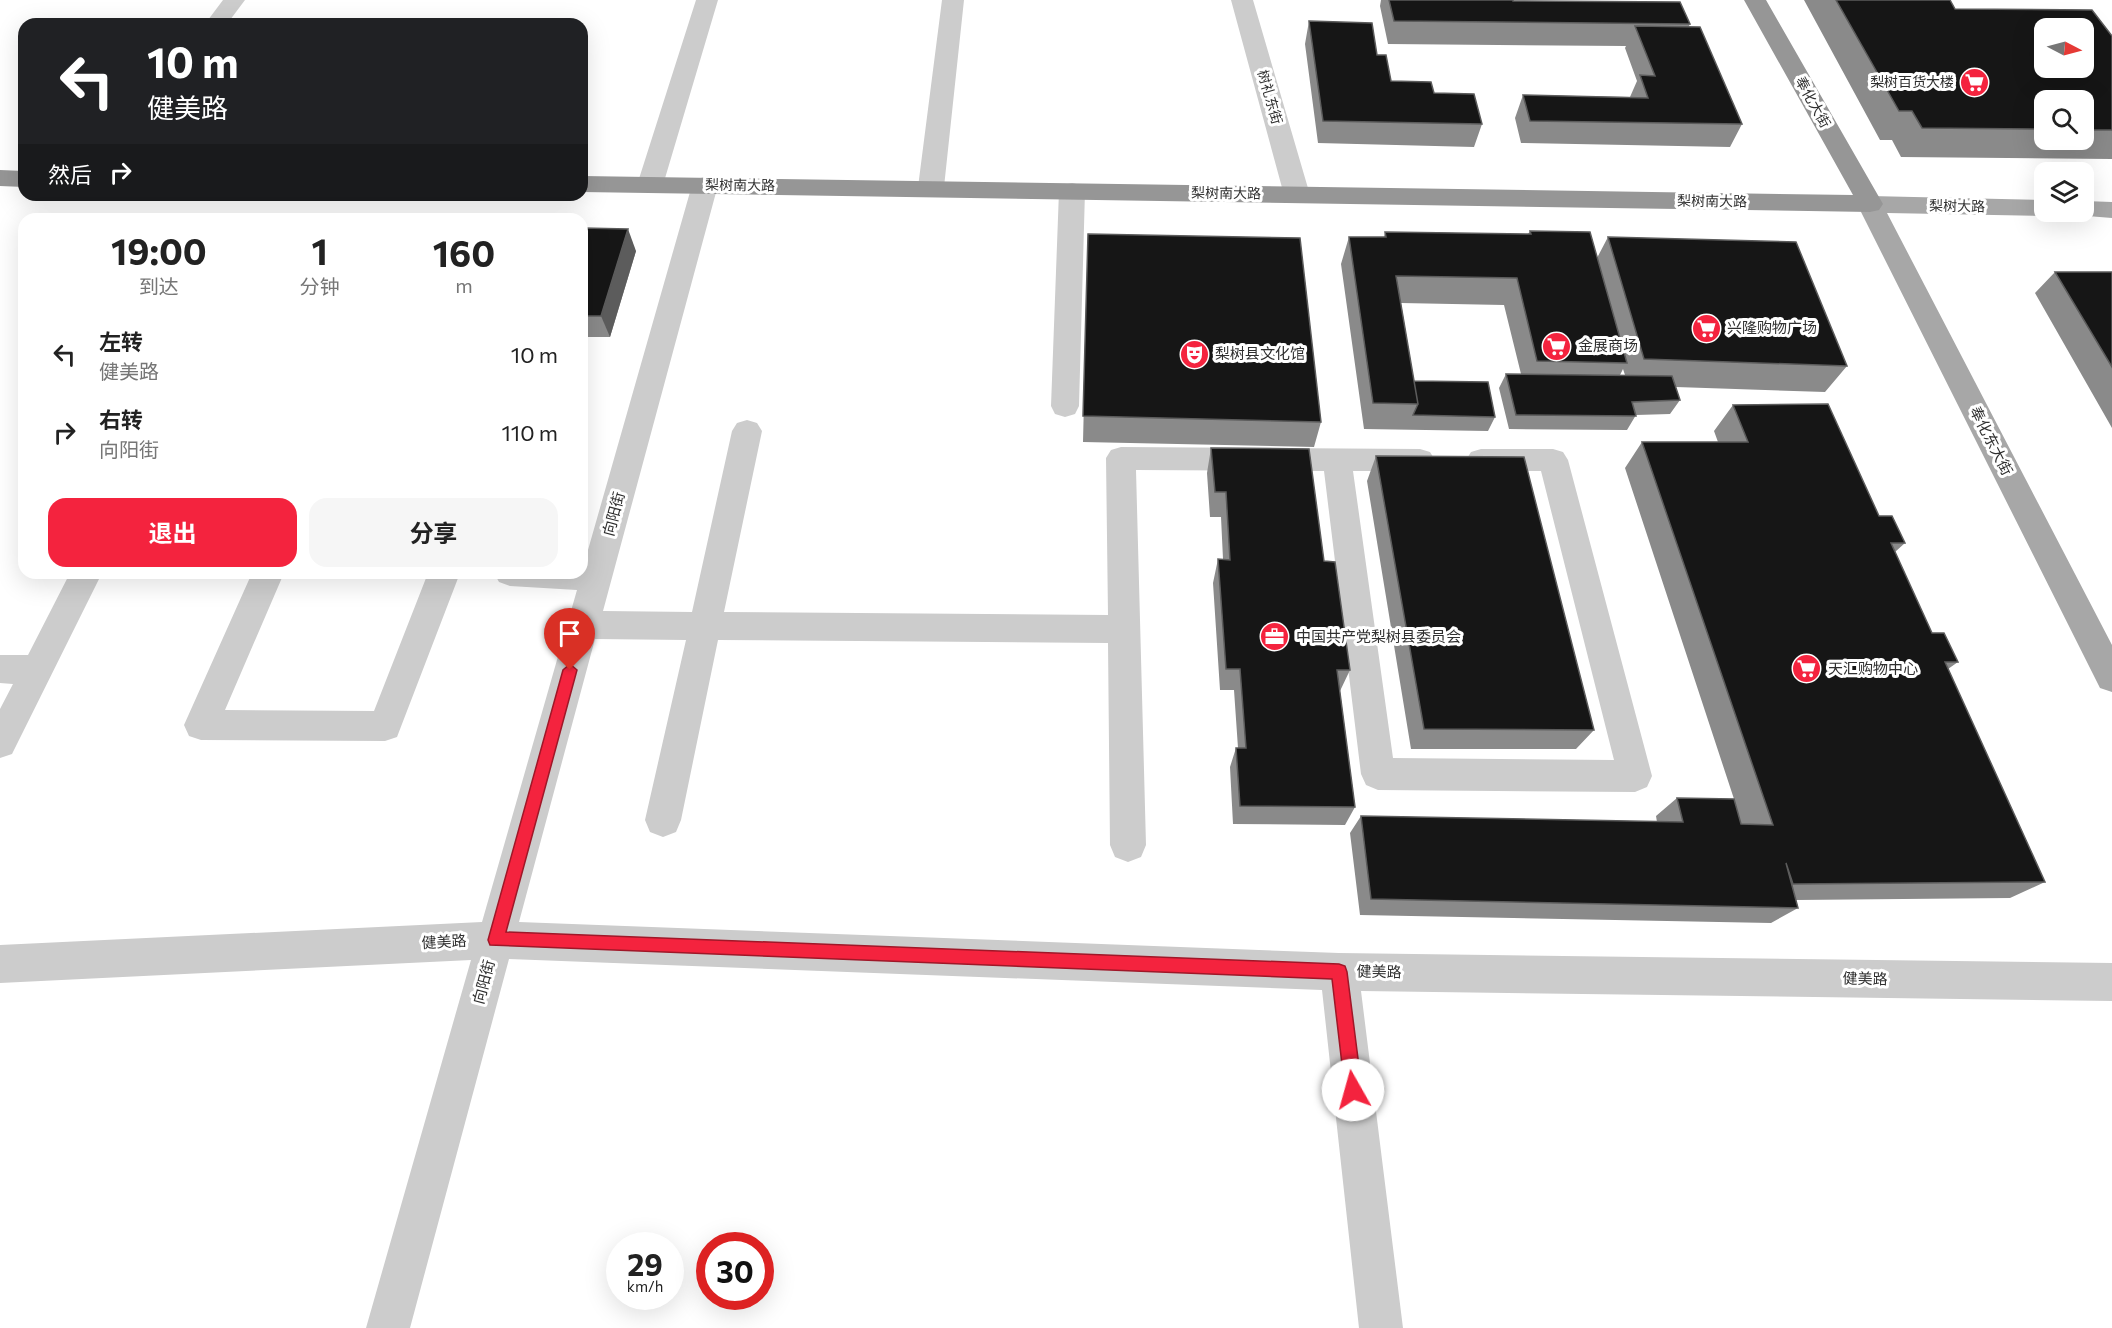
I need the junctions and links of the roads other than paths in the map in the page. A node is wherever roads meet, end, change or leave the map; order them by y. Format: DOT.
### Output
graph roads {
  1 [pos="234,0"];
  2 [pos="707,0"];
  3 [pos="953,0"];
  4 [pos="1242,0"];
  5 [pos="1755,0"];
  6 [pos="220,18"];
  7 [pos="0,178"];
  8 [pos="18,178"];
  9 [pos="588,184"];
  10 [pos="650,184"];
  11 [pos="705,185"];
  12 [pos="931,187"];
  13 [pos="1072,190"];
  14 [pos="1298,195"];
  15 [pos="1870,204"];
  16 [pos="2034,208"];
  17 [pos="2094,209"];
  18 [pos="2112,210"];
  19 [pos="1065,406"];
  20 [pos="747,431"];
  21 [pos="1337,459"];
  22 [pos="588,578"];
  23 [pos="596,578"];
  24 [pos="83,579"];
  25 [pos="265,579"];
  26 [pos="442,579"];
  27 [pos="583,625"];
  28 [pos="705,626"];
  29 [pos="1124,629"];
  30 [pos="0,669"];
  31 [pos="37,670"];
  32 [pos="2112,678"];
  33 [pos="0,743"];
  34 [pos="663,820"];
  35 [pos="1128,844"];
  36 [pos="496,940"];
  37 [pos="0,964"];
  38 [pos="1339,972"];
  39 [pos="2112,982"];
  40 [pos="388,1328"];
  41 [pos="1381,1328"];
  1 -- 6 [label="street"];
  2 -- 10 [label="street"];
  3 -- 12 [label="street"];
  4 -- 14 [label="street, 树礼东街"];
  5 -- 15 [label="highway, 奉化大街"];
  7 -- 8 [label="highway"];
  9 -- 10 [label="highway, 梨树南大路"];
  10 -- 11 [label="highway, 梨树南大路"];
  11 -- 12 [label="highway, 梨树南大路"];
  11 -- 23 [label="street, 向阳街"];
  12 -- 13 [label="highway, 梨树南大路"];
  13 -- 14 [label="highway, 梨树南大路"];
  13 -- 19 [label="street"];
  14 -- 15 [label="highway, 梨树南大路"];
  15 -- 16 [label="main road, 梨树大路"];
  15 -- 32 [label="main road, 奉化东大街"];
  17 -- 18 [label="main road"];
  20 -- 28 [label="street"];
  21 -- 21 [label="street"];
  21 -- 29 [label="street"];
  22 -- 23 [label="street"];
  23 -- 27 [label="street, 向阳街"];
  24 -- 31 [label="street"];
  25 -- 26 [label="street"];
  27 -- 28 [label="street"];
  27 -- 36 [label="street, 向阳街"];
  28 -- 29 [label="street"];
  28 -- 34 [label="street"];
  29 -- 35 [label="street"];
  30 -- 31 [label="street"];
  31 -- 33 [label="street"];
  36 -- 37 [label="street, 健美路"];
  36 -- 38 [label="street, 健美路"];
  36 -- 40 [label="street, 向阳街"];
  38 -- 39 [label="street, 健美路"];
  38 -- 41 [label="street"];
}
